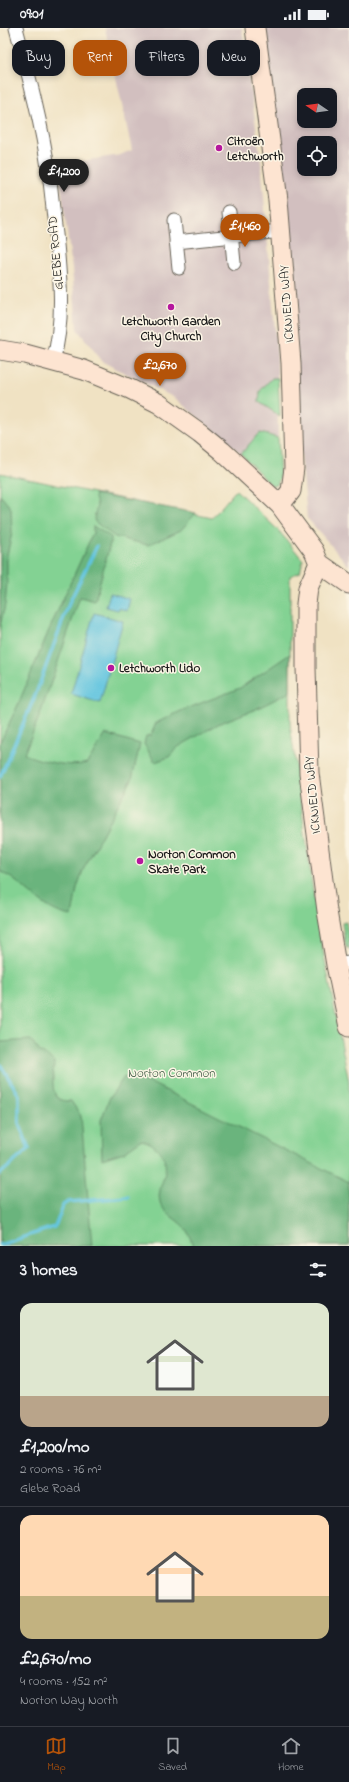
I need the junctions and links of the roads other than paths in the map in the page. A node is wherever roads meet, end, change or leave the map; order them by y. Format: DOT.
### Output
graph roads {
  1 [pos="16,28"];
  2 [pos="255,28"];
  3 [pos="229,212"];
  4 [pos="174,220"];
  5 [pos="281,231"];
  6 [pos="231,236"];
  7 [pos="176,242"];
  8 [pos="234,263"];
  9 [pos="179,268"];
  10 [pos="0,350"];
  11 [pos="53,361"];
  12 [pos="280,505"];
  13 [pos="318,563"];
  14 [pos="349,584"];
  15 [pos="342,964"];
  16 [pos="349,1027"];
  1 -- 11 [label="street, GLEBE ROAD"];
  2 -- 5 [label="street, ICKNIELD WAY"];
  3 -- 6 [label="street"];
  4 -- 7 [label="street"];
  5 -- 6 [label="street"];
  5 -- 12 [label="street, ICKNIELD WAY"];
  6 -- 7 [label="street"];
  6 -- 8 [label="street"];
  7 -- 9 [label="street"];
  10 -- 11 [label="street"];
  11 -- 12 [label="street"];
  12 -- 13 [label="street"];
  13 -- 14 [label="street"];
  13 -- 15 [label="street, ICKNIELD WAY"];
  15 -- 16 [label="street, ICKNIELD WAY"];
}
